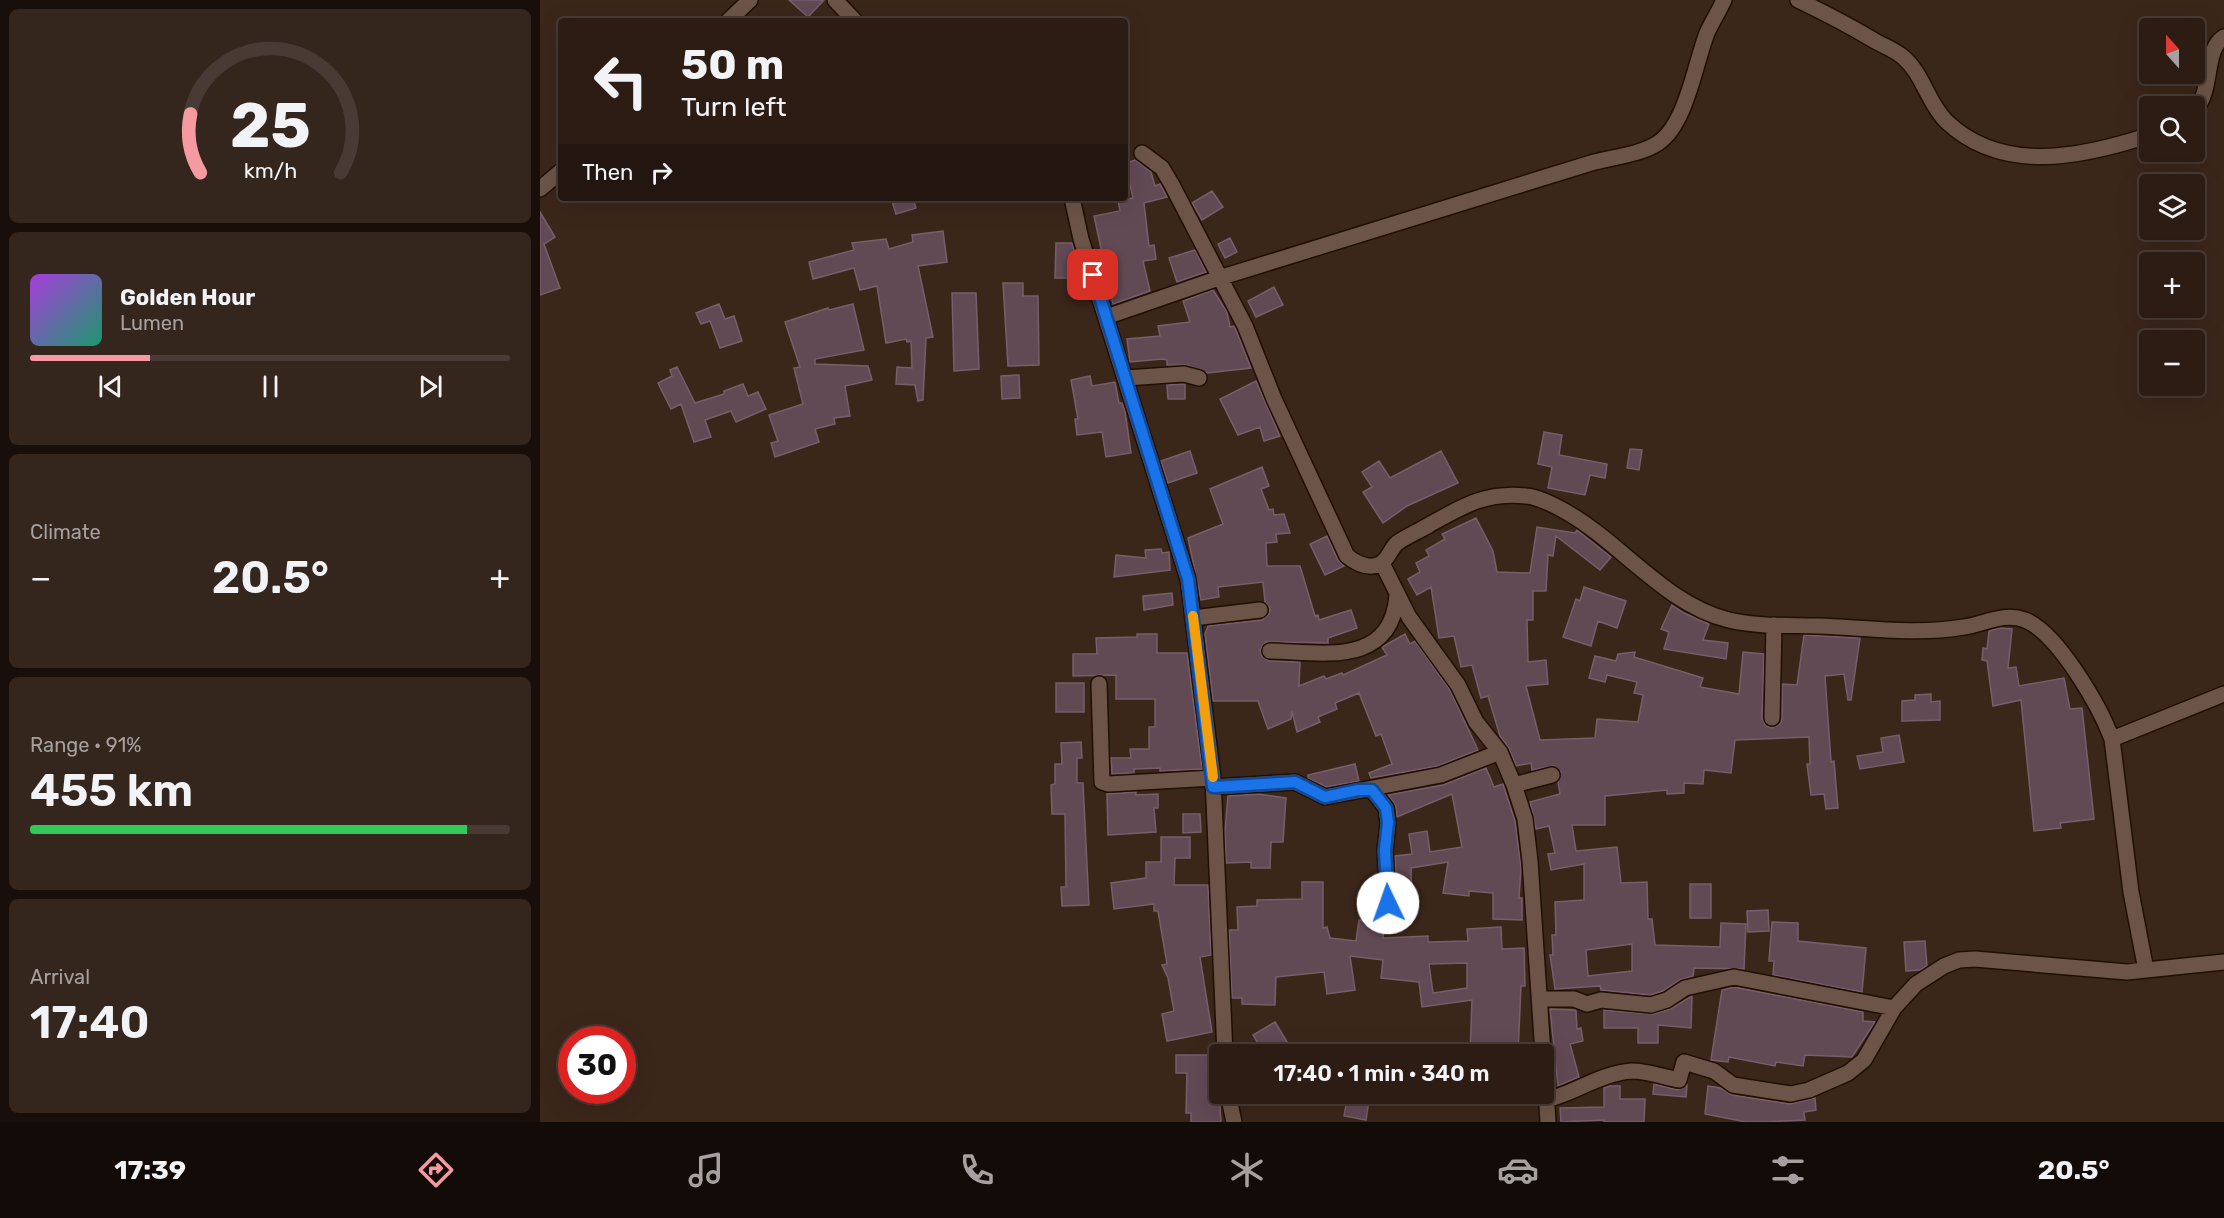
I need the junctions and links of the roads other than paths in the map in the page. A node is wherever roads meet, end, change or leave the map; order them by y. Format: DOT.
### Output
graph roads {
  1 [pos="750,0"];
  2 [pos="836,0"];
  3 [pos="1724,0"];
  4 [pos="1798,0"];
  5 [pos="731,18"];
  6 [pos="852,18"];
  7 [pos="2224,37"];
  8 [pos="2204,96"];
  9 [pos="2139,138"];
  10 [pos="1142,153"];
  11 [pos="558,174"];
  12 [pos="540,189"];
  13 [pos="1073,201"];
  14 [pos="1219,278"];
  15 [pos="1106,317"];
  16 [pos="1126,378"];
  17 [pos="1199,378"];
  18 [pos="1382,563"];
  19 [pos="1394,588"];
  20 [pos="1260,610"];
  21 [pos="1193,618"];
  22 [pos="1774,625"];
  23 [pos="1270,651"];
  24 [pos="1099,684"];
  25 [pos="2224,694"];
  26 [pos="1773,718"];
  27 [pos="2112,739"];
  28 [pos="1500,752"];
  29 [pos="1552,775"];
  30 [pos="1213,783"];
  31 [pos="1514,785"];
  32 [pos="1372,790"];
  33 [pos="1388,903"];
  34 [pos="2224,962"];
  35 [pos="2146,970"];
  36 [pos="1539,999"];
  37 [pos="1894,1008"];
  38 [pos="1225,1044"];
  39 [pos="1542,1044"];
  40 [pos="1554,1098"];
  41 [pos="1230,1104"];
  42 [pos="1546,1104"];
  43 [pos="1234,1122"];
  44 [pos="1548,1122"];
  1 -- 5 [label="street"];
  2 -- 6 [label="street"];
  3 -- 14 [label="street"];
  4 -- 9 [label="street"];
  7 -- 8 [label="street"];
  10 -- 14 [label="street"];
  11 -- 12 [label="street"];
  13 -- 15 [label="street"];
  14 -- 15 [label="street"];
  14 -- 18 [label="street"];
  15 -- 16 [label="street"];
  16 -- 17 [label="street"];
  16 -- 21 [label="street"];
  18 -- 19 [label="street"];
  18 -- 22 [label="street"];
  19 -- 23 [label="street"];
  19 -- 28 [label="street"];
  20 -- 21 [label="street"];
  21 -- 30 [label="street"];
  22 -- 26 [label="street"];
  22 -- 27 [label="street"];
  24 -- 30 [label="street"];
  25 -- 27 [label="street"];
  27 -- 35 [label="street"];
  28 -- 31 [label="street"];
  28 -- 32 [label="street"];
  29 -- 31 [label="street"];
  30 -- 32 [label="street"];
  30 -- 38 [label="street"];
  31 -- 36 [label="street"];
  32 -- 33 [label="street"];
  34 -- 35 [label="street"];
  35 -- 37 [label="street"];
  36 -- 37 [label="street"];
  36 -- 39 [label="street"];
  37 -- 40 [label="street"];
  41 -- 43 [label="street"];
  42 -- 44 [label="street"];
}
